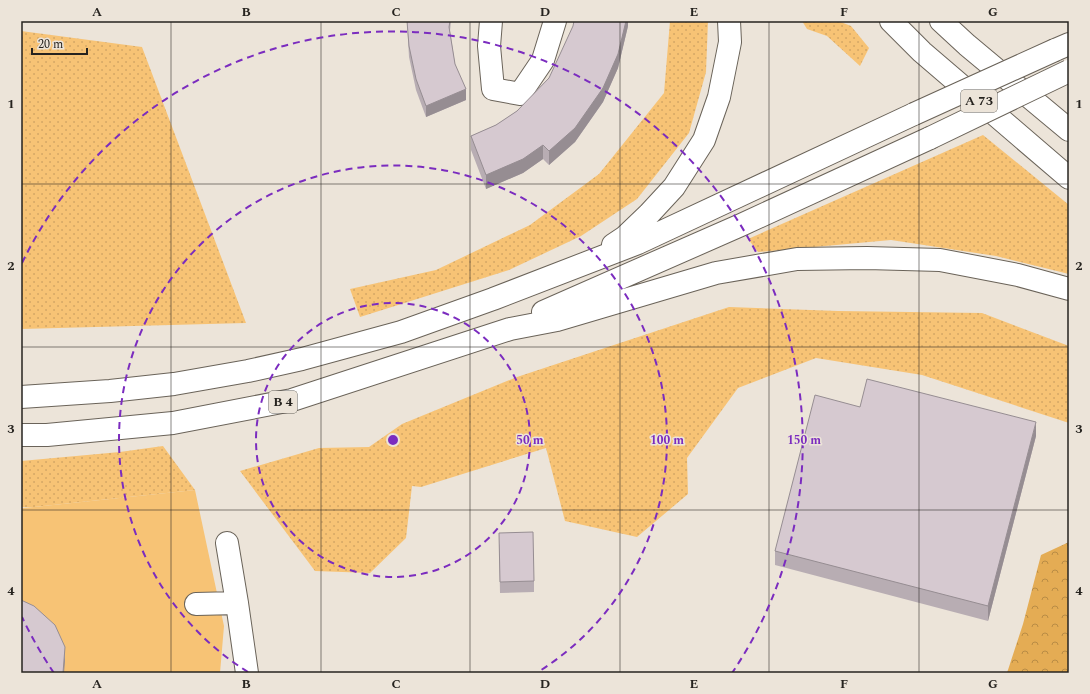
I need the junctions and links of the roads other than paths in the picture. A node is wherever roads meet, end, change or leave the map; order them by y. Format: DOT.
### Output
graph roads {
  1 [pos="491,21"];
  2 [pos="555,21"];
  3 [pos="729,21"];
  4 [pos="891,21"];
  5 [pos="941,21"];
  6 [pos="1062,47"];
  7 [pos="1069,71"];
  8 [pos="1069,130"];
  9 [pos="1069,178"];
  10 [pos="589,263"];
  11 [pos="1069,290"];
  12 [pos="510,329"];
  13 [pos="21,397"];
  14 [pos="21,435"];
  15 [pos="227,543"];
  16 [pos="237,603"];
  17 [pos="196,604"];
  18 [pos="247,673"];
  1 -- 2 [label="main road"];
  3 -- 10 [label="main road"];
  4 -- 9 [label="main road, A 73"];
  5 -- 8 [label="main road, A 73"];
  6 -- 10 [label="main road, bridge"];
  7 -- 12 [label="main road, bridge"];
  10 -- 13 [label="main road"];
  11 -- 12 [label="main road"];
  12 -- 14 [label="main road, B 4"];
  15 -- 16 [label="main road"];
  16 -- 17 [label="main road"];
  16 -- 18 [label="main road"];
}
